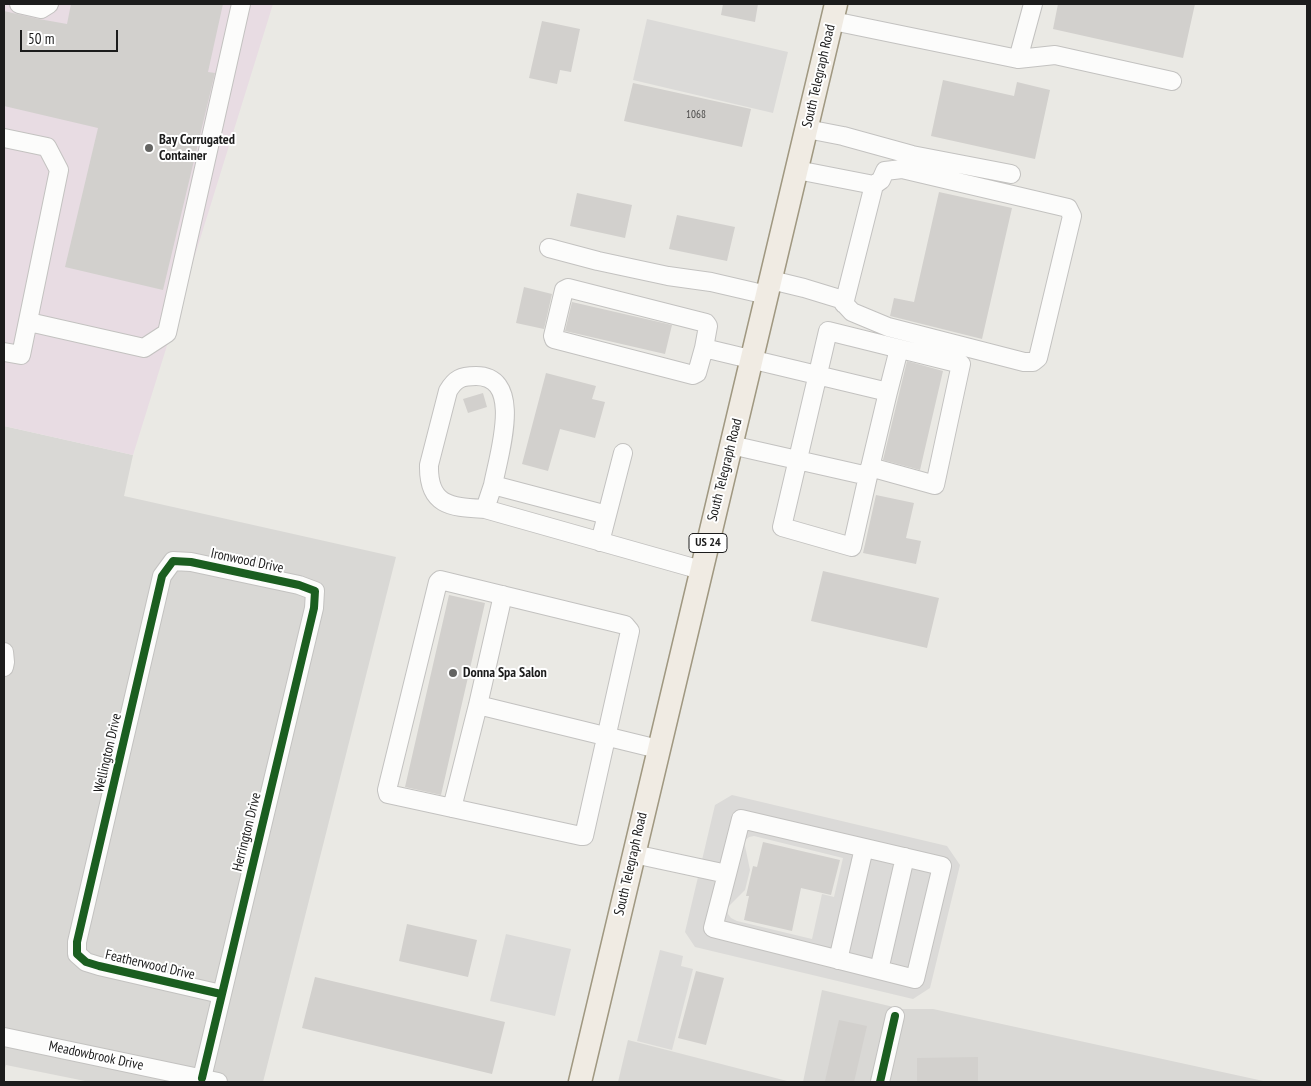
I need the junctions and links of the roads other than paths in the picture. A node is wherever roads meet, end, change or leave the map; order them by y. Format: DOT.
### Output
graph roads {
  1 [pos="19,4"];
  2 [pos="49,4"];
  3 [pos="242,4"];
  4 [pos="1033,4"];
  5 [pos="834,12"];
  6 [pos="1018,60"];
  7 [pos="1172,81"];
  8 [pos="806,129"];
  9 [pos="4,138"];
  10 [pos="797,170"];
  11 [pos="1011,174"];
  12 [pos="874,185"];
  13 [pos="550,248"];
  14 [pos="769,288"];
  15 [pos="844,304"];
  16 [pos="29,322"];
  17 [pos="704,348"];
  18 [pos="899,349"];
  19 [pos="4,352"];
  20 [pos="752,358"];
  21 [pos="818,375"];
  22 [pos="888,392"];
  23 [pos="732,445"];
  24 [pos="623,453"];
  25 [pos="798,461"];
  26 [pos="869,471"];
  27 [pos="493,485"];
  28 [pos="485,509"];
  29 [pos="607,515"];
  30 [pos="600,542"];
  31 [pos="173,561"];
  32 [pos="701,570"];
  33 [pos="315,591"];
  34 [pos="503,595"];
  35 [pos="4,652"];
  36 [pos="4,667"];
  37 [pos="478,705"];
  38 [pos="605,736"];
  39 [pos="658,749"];
  40 [pos="452,808"];
  41 [pos="864,848"];
  42 [pos="634,854"];
  43 [pos="905,857"];
  44 [pos="727,874"];
  45 [pos="77,954"];
  46 [pos="838,960"];
  47 [pos="879,970"];
  48 [pos="221,994"];
  49 [pos="895,1016"];
  50 [pos="4,1037"];
  51 [pos="210,1080"];
  52 [pos="580,1082"];
  53 [pos="880,1082"];
  1 -- 2 [label="street"];
  3 -- 16 [label="street"];
  4 -- 6 [label="street"];
  5 -- 6 [label="street"];
  5 -- 8 [label="main road, South Telegraph Road / US 24"];
  6 -- 7 [label="street"];
  8 -- 10 [label="main road, South Telegraph Road / US 24"];
  8 -- 11 [label="street"];
  9 -- 16 [label="street"];
  10 -- 12 [label="street"];
  10 -- 14 [label="main road, South Telegraph Road / US 24"];
  12 -- 15 [label="street"];
  12 -- 15 [label="street"];
  13 -- 14 [label="street"];
  14 -- 15 [label="street"];
  14 -- 20 [label="main road, South Telegraph Road / US 24"];
  16 -- 19 [label="street"];
  17 -- 17 [label="street"];
  17 -- 20 [label="street"];
  18 -- 21 [label="street"];
  18 -- 22 [label="street"];
  18 -- 26 [label="street"];
  20 -- 21 [label="street"];
  20 -- 23 [label="main road, South Telegraph Road / US 24"];
  21 -- 22 [label="street"];
  21 -- 25 [label="street"];
  22 -- 26 [label="street"];
  23 -- 25 [label="street"];
  23 -- 32 [label="main road, South Telegraph Road / US 24"];
  24 -- 29 [label="street"];
  25 -- 26 [label="street"];
  25 -- 26 [label="street"];
  27 -- 28 [label="street"];
  27 -- 28 [label="street"];
  27 -- 29 [label="street"];
  28 -- 30 [label="street"];
  29 -- 30 [label="street"];
  30 -- 32 [label="street"];
  31 -- 33 [label="street, Ironwood Drive"];
  31 -- 45 [label="street, Wellington Drive"];
  32 -- 39 [label="main road, South Telegraph Road / US 24"];
  33 -- 48 [label="street, Herrington Drive"];
  34 -- 37 [label="street"];
  34 -- 38 [label="street"];
  34 -- 40 [label="street"];
  35 -- 36 [label="street"];
  37 -- 38 [label="street"];
  37 -- 40 [label="street"];
  38 -- 39 [label="street"];
  38 -- 40 [label="street"];
  39 -- 42 [label="main road, South Telegraph Road / US 24"];
  41 -- 43 [label="street"];
  41 -- 44 [label="street"];
  41 -- 46 [label="street"];
  42 -- 44 [label="street"];
  42 -- 52 [label="main road, South Telegraph Road / US 24"];
  43 -- 47 [label="street"];
  43 -- 47 [label="street"];
  44 -- 46 [label="street"];
  45 -- 48 [label="street, Featherwood Drive"];
  46 -- 47 [label="street"];
  48 -- 51 [label="street, Herrington Drive"];
  49 -- 53 [label="street"];
  50 -- 51 [label="street, Meadowbrook Drive"];
}
